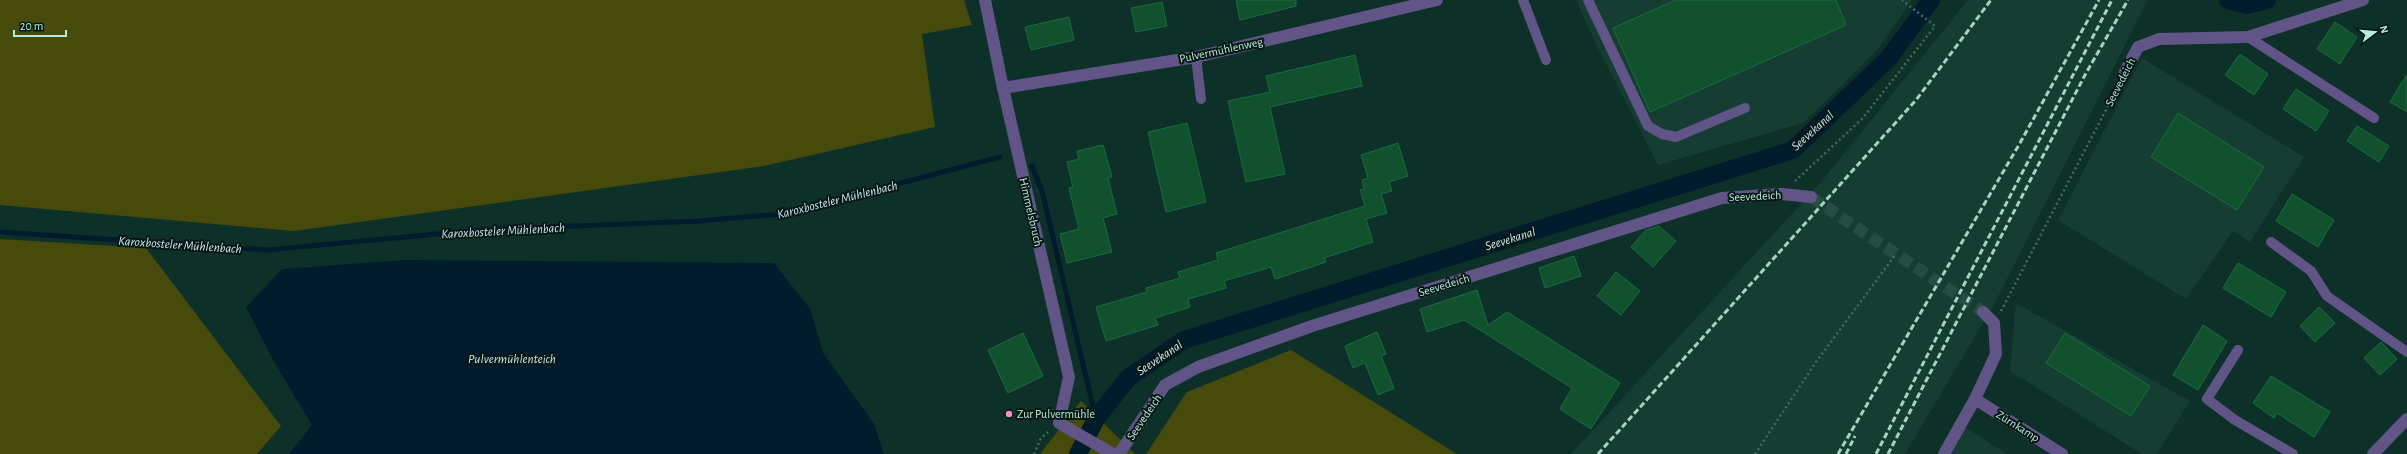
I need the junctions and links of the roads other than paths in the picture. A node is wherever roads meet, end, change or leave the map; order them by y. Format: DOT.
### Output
graph roads {
  1 [pos="985,0"];
  2 [pos="1523,0"];
  3 [pos="1588,0"];
  4 [pos="2364,0"];
  5 [pos="1429,1"];
  6 [pos="2248,37"];
  7 [pos="1196,56"];
  8 [pos="1546,60"];
  9 [pos="2125,72"];
  10 [pos="1003,88"];
  11 [pos="1201,98"];
  12 [pos="1745,108"];
  13 [pos="2374,118"];
  14 [pos="1811,197"];
  15 [pos="2270,242"];
  16 [pos="1983,312"];
  17 [pos="2238,350"];
  18 [pos="2407,352"];
  19 [pos="1975,399"];
  20 [pos="2407,419"];
  21 [pos="1113,454"];
  22 [pos="1119,454"];
  23 [pos="1944,454"];
  24 [pos="2062,454"];
  25 [pos="2293,454"];
  26 [pos="2373,454"];
  1 -- 10 [label="street, Himmelsbruch"];
  2 -- 8 [label="lane"];
  3 -- 12 [label="lane"];
  4 -- 6 [label="street, Seevedeich"];
  5 -- 7 [label="street, Pulvermühlenweg"];
  6 -- 9 [label="street, Seevedeich"];
  6 -- 13 [label="lane"];
  7 -- 10 [label="street, Pulvermühlenweg"];
  7 -- 11 [label="lane"];
  10 -- 21 [label="street, Himmelsbruch"];
  14 -- 22 [label="street, Seevedeich"];
  15 -- 18 [label="lane"];
  16 -- 19 [label="street"];
  17 -- 25 [label="lane"];
  19 -- 23 [label="street"];
  19 -- 24 [label="street, Zürnkamp"];
  20 -- 26 [label="street"];
}
